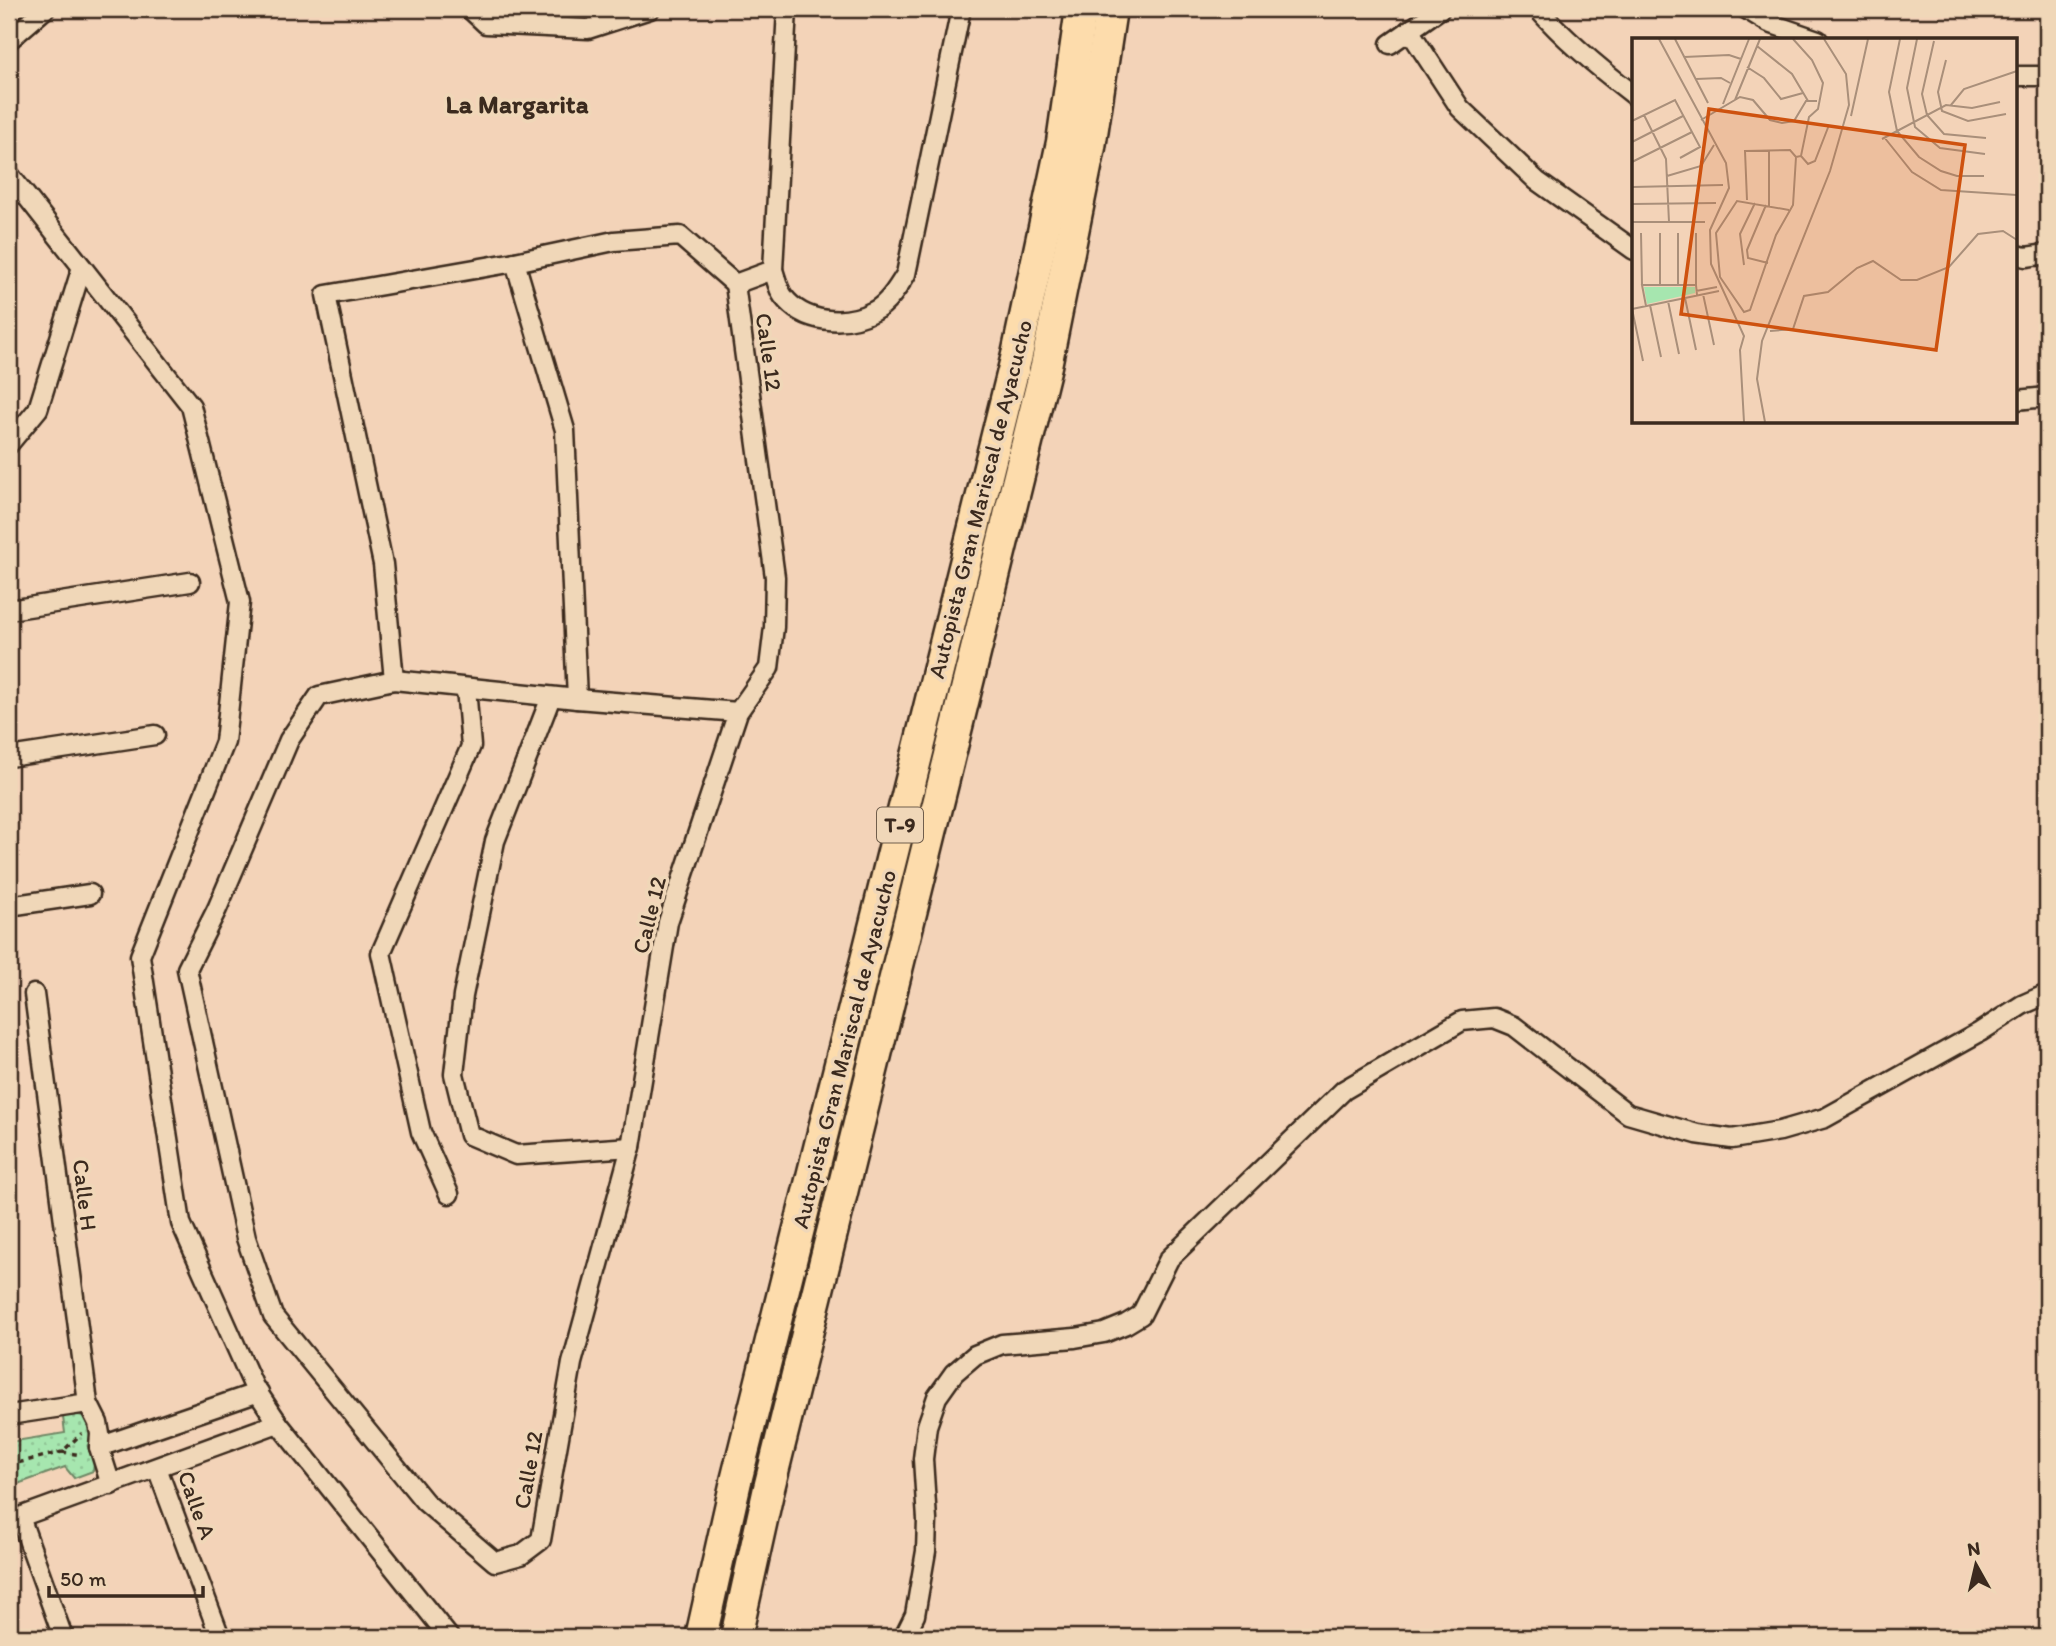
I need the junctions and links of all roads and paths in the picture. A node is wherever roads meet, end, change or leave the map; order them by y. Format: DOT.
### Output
graph roads {
  1 [pos="44,9"];
  2 [pos="470,9"];
  3 [pos="650,9"];
  4 [pos="787,9"];
  5 [pos="961,9"];
  6 [pos="1081,9"];
  7 [pos="1111,9"];
  8 [pos="1440,9"];
  9 [pos="1538,9"];
  10 [pos="1746,9"];
  11 [pos="1409,30"];
  12 [pos="1812,38"];
  13 [pos="9,40"];
  14 [pos="1390,44"];
  15 [pos="2018,76"];
  16 [pos="2047,76"];
  17 [pos="1632,93"];
  18 [pos="9,174"];
  19 [pos="1632,249"];
  20 [pos="2047,254"];
  21 [pos="2018,255"];
  22 [pos="515,262"];
  23 [pos="82,267"];
  24 [pos="773,270"];
  25 [pos="735,284"];
  26 [pos="2047,397"];
  27 [pos="2018,400"];
  28 [pos="9,444"];
  29 [pos="190,583"];
  30 [pos="9,610"];
  31 [pos="394,680"];
  32 [pos="466,688"];
  33 [pos="551,697"];
  34 [pos="577,699"];
  35 [pos="738,712"];
  36 [pos="155,735"];
  37 [pos="9,757"];
  38 [pos="90,894"];
  39 [pos="9,906"];
  40 [pos="34,994"];
  41 [pos="2047,994"];
  42 [pos="631,1147"];
  43 [pos="449,1194"];
  44 [pos="259,1392"];
  45 [pos="88,1403"];
  46 [pos="9,1415"];
  47 [pos="278,1423"];
  48 [pos="86,1430"];
  49 [pos="62,1452"];
  50 [pos="94,1452"];
  51 [pos="9,1465"];
  52 [pos="157,1468"];
  53 [pos="111,1485"];
  54 [pos="14,1519"];
  55 [pos="63,1637"];
  56 [pos="220,1637"];
  57 [pos="449,1637"];
  58 [pos="701,1637"];
  59 [pos="736,1637"];
  60 [pos="904,1637"];
  1 -- 13 [label="street"];
  2 -- 3 [label="street"];
  4 -- 24 [label="street"];
  5 -- 24 [label="street"];
  6 -- 58 [label="highway, Autopista Gran Mariscal de Ayacucho / T-9"];
  7 -- 59 [label="highway, Autopista Gran Mariscal de Ayacucho / T-9"];
  8 -- 11 [label="street"];
  9 -- 17 [label="street"];
  10 -- 12 [label="street"];
  11 -- 14 [label="street"];
  11 -- 19 [label="street"];
  15 -- 16 [label="street"];
  18 -- 23 [label="street"];
  20 -- 21 [label="street"];
  22 -- 25 [label="street"];
  22 -- 31 [label="street"];
  22 -- 34 [label="street"];
  23 -- 28 [label="street"];
  23 -- 44 [label="street"];
  24 -- 25 [label="street"];
  25 -- 35 [label="street, Calle 12"];
  26 -- 27 [label="street"];
  29 -- 30 [label="street"];
  31 -- 32 [label="street"];
  31 -- 42 [label="street, Calle 12"];
  32 -- 33 [label="street"];
  32 -- 43 [label="street"];
  33 -- 34 [label="street"];
  33 -- 42 [label="street"];
  34 -- 35 [label="street"];
  35 -- 42 [label="street, Calle 12"];
  36 -- 37 [label="street"];
  38 -- 39 [label="street"];
  40 -- 45 [label="street, Calle H"];
  41 -- 60 [label="street"];
  44 -- 47 [label="street"];
  44 -- 50 [label="street"];
  45 -- 46 [label="street"];
  45 -- 50 [label="street, Calle H"];
  47 -- 52 [label="street"];
  47 -- 57 [label="street"];
  48 -- 49 [label="path"];
  49 -- 50 [label="path"];
  49 -- 51 [label="path"];
  50 -- 53 [label="street, Calle H"];
  52 -- 53 [label="street"];
  52 -- 56 [label="street, Calle A"];
  53 -- 54 [label="street"];
  54 -- 55 [label="street"];
}
